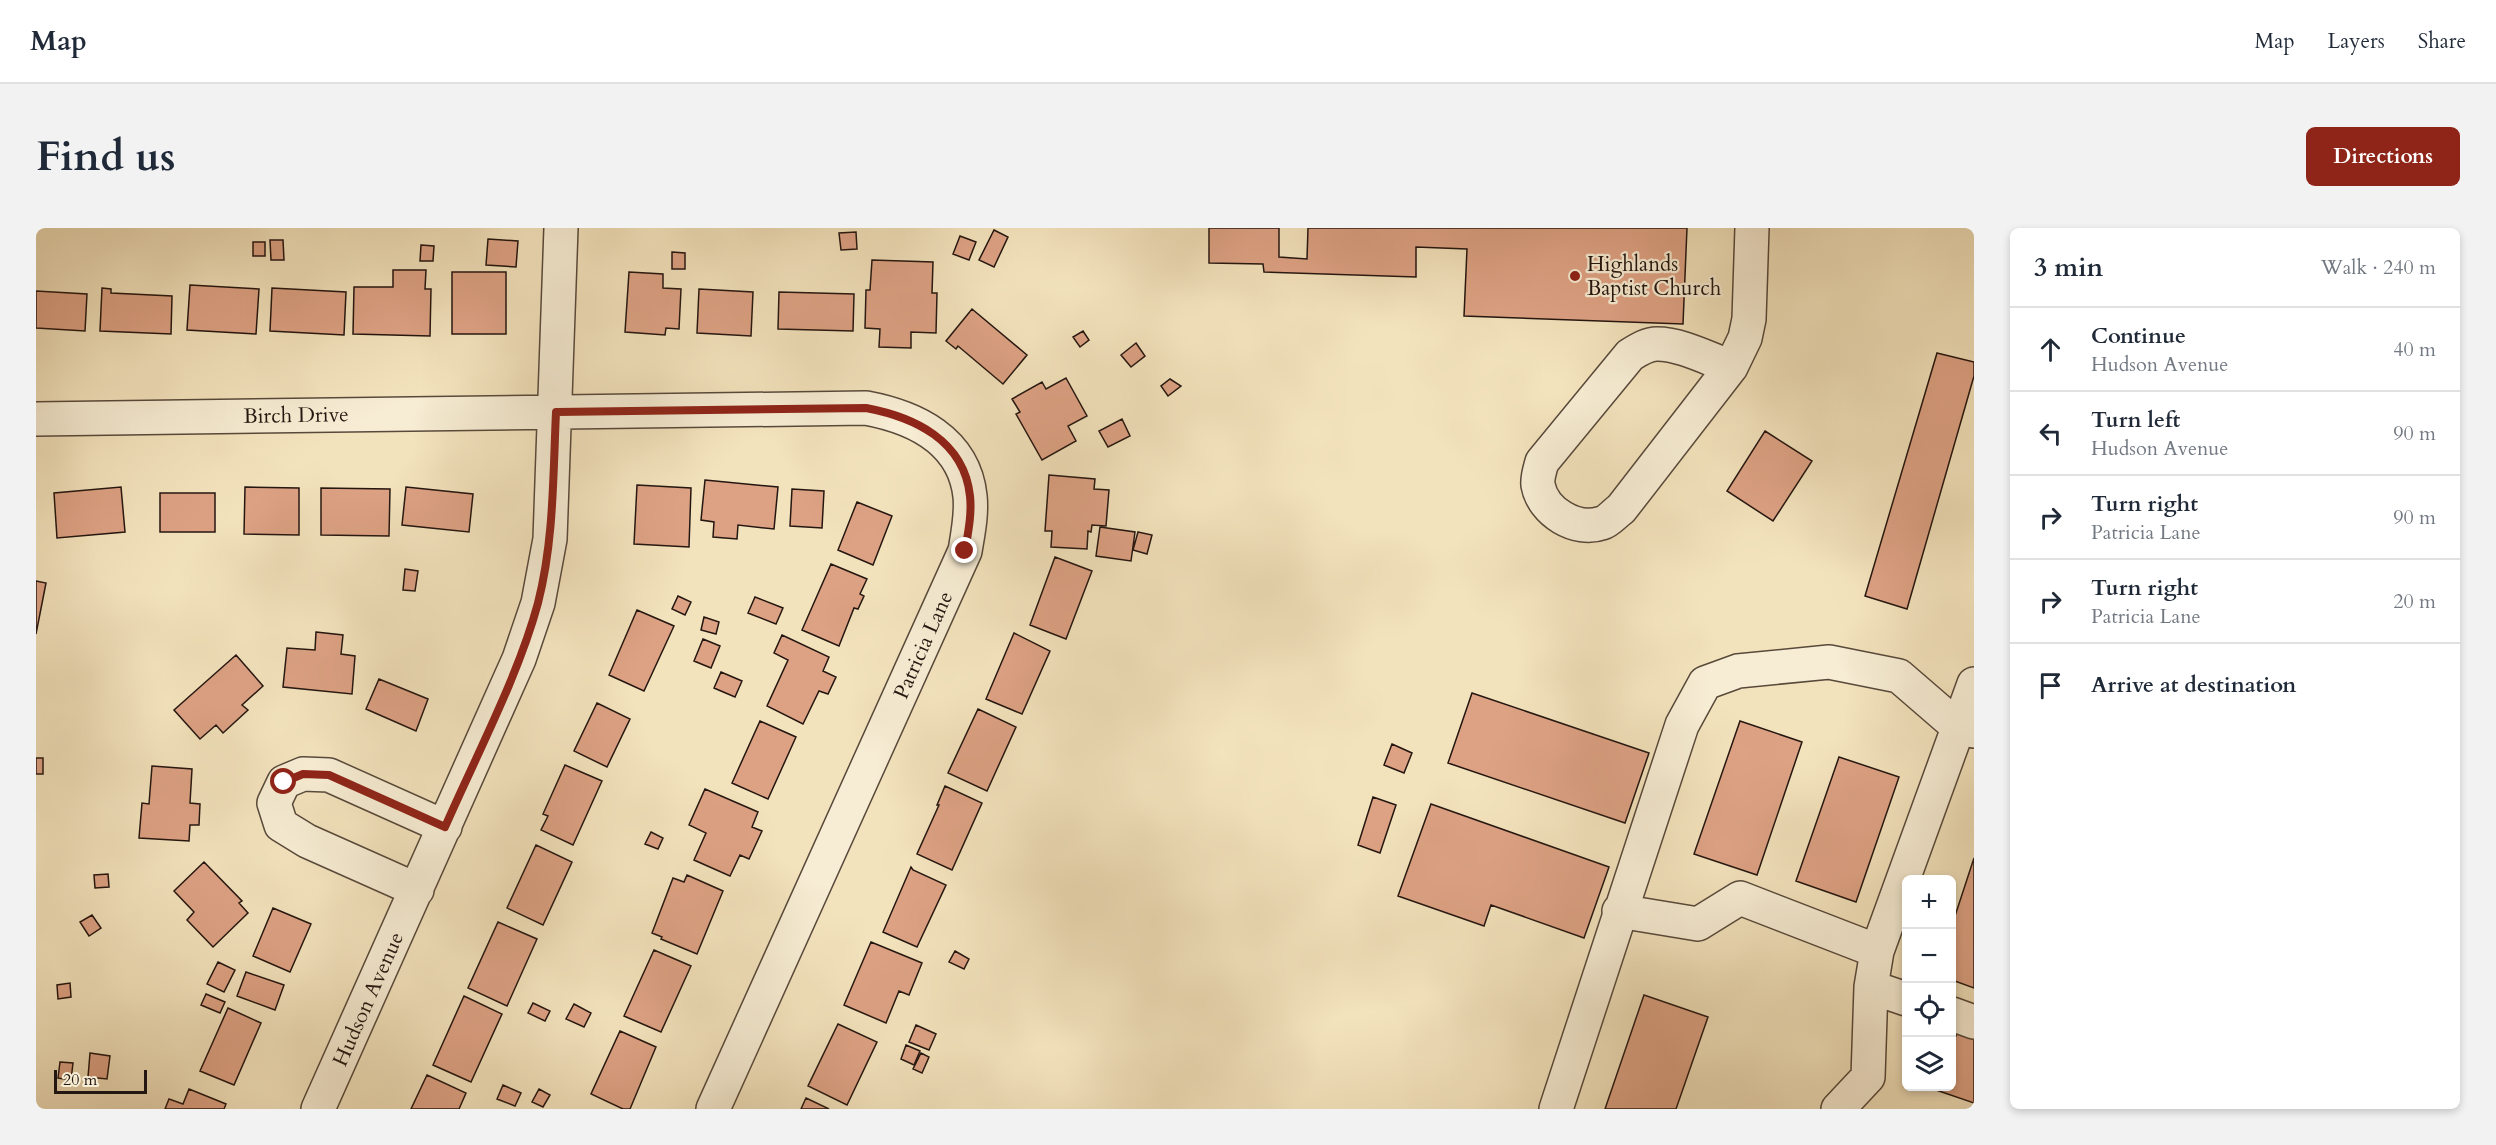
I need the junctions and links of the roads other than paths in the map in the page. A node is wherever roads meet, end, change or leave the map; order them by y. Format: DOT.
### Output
graph roads {
  1 [pos="561,228"];
  2 [pos="1752,228"];
  3 [pos="1731,367"];
  4 [pos="556,412"];
  5 [pos="36,419"];
  6 [pos="1974,684"];
  7 [pos="1966,730"];
  8 [pos="445,827"];
  9 [pos="417,890"];
  10 [pos="1619,911"];
  11 [pos="1876,951"];
  12 [pos="1871,987"];
  13 [pos="1902,998"];
  14 [pos="1956,1015"];
  15 [pos="1974,1022"];
  16 [pos="318,1109"];
  17 [pos="713,1109"];
  18 [pos="1556,1109"];
  19 [pos="1838,1109"];
  1 -- 4 [label="street, Hudson Avenue"];
  2 -- 3 [label="street"];
  3 -- 3 [label="street"];
  4 -- 5 [label="street, Birch Drive"];
  4 -- 8 [label="street, Hudson Avenue"];
  4 -- 17 [label="street, Patricia Lane"];
  6 -- 7 [label="street"];
  7 -- 10 [label="street"];
  7 -- 11 [label="street"];
  8 -- 9 [label="street, Hudson Avenue"];
  8 -- 9 [label="street"];
  9 -- 16 [label="street, Hudson Avenue"];
  10 -- 11 [label="street"];
  10 -- 18 [label="street"];
  11 -- 12 [label="street"];
  12 -- 13 [label="street"];
  12 -- 19 [label="street"];
  14 -- 15 [label="street"];
}
